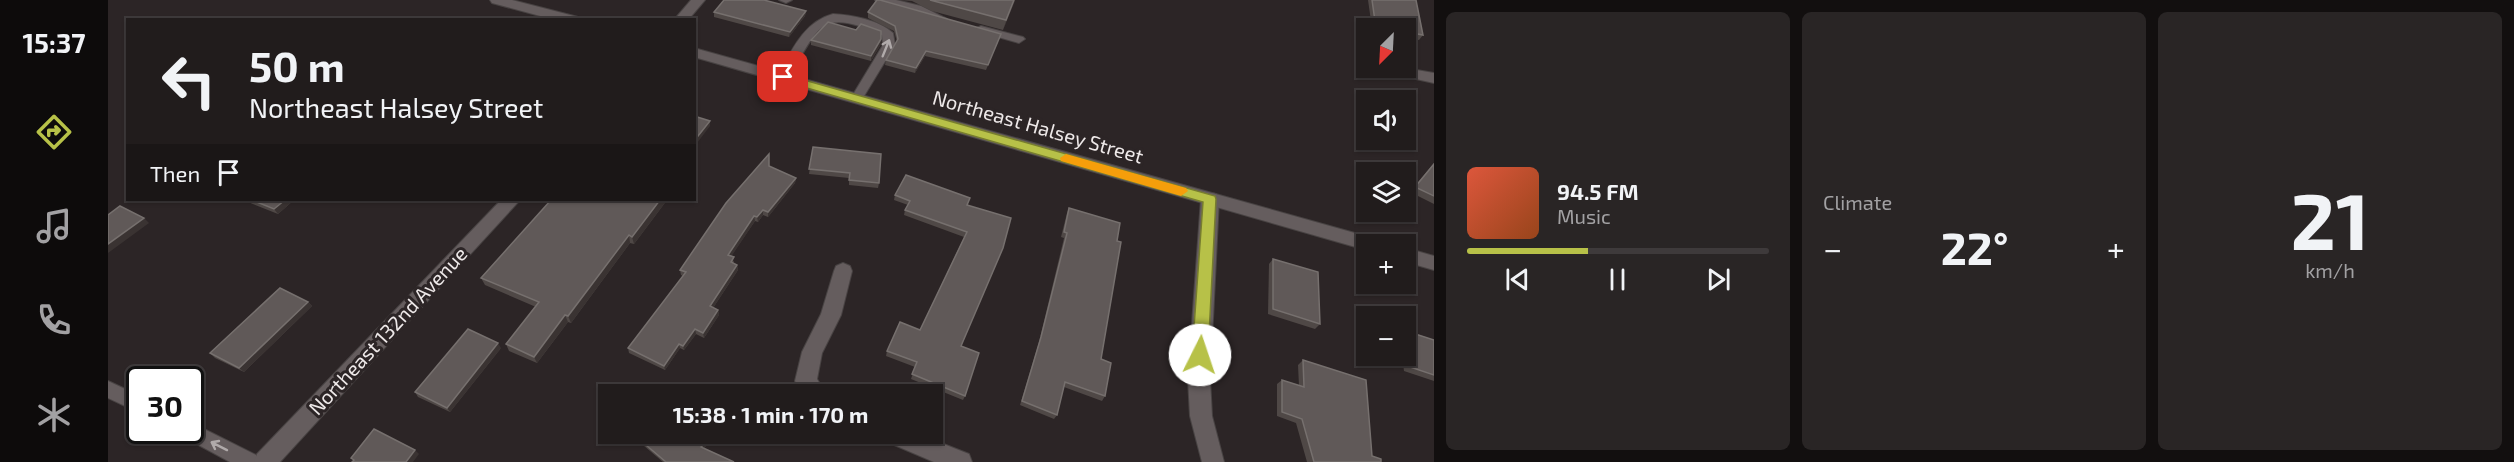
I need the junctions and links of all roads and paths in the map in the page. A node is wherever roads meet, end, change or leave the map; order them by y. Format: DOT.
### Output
graph roads {
  1 [pos="497,0"];
  2 [pos="698,0"];
  3 [pos="881,0"];
  4 [pos="565,18"];
  5 [pos="682,18"];
  6 [pos="950,21"];
  7 [pos="973,27"];
  8 [pos="1019,39"];
  9 [pos="696,53"];
  10 [pos="1416,74"];
  11 [pos="783,77"];
  12 [pos="1434,78"];
  13 [pos="857,98"];
  14 [pos="1210,199"];
  15 [pos="510,201"];
  16 [pos="1356,240"];
  17 [pos="1416,258"];
  18 [pos="1434,263"];
  19 [pos="843,271"];
  20 [pos="808,384"];
  21 [pos="108,389"];
  22 [pos="126,398"];
  23 [pos="204,438"];
  24 [pos="918,444"];
  25 [pos="249,462"];
  26 [pos="265,462"];
  27 [pos="962,462"];
  28 [pos="1213,462"];
  1 -- 4 [label="street"];
  2 -- 5 [label="street"];
  3 -- 6 [label="lane"];
  7 -- 8 [label="lane"];
  9 -- 11 [label="street, Northeast Halsey Street"];
  10 -- 12 [label="street"];
  11 -- 13 [label="street, Northeast Halsey Street"];
  13 -- 11 [label="lane, one-way"];
  13 -- 14 [label="street, Northeast Halsey Street"];
  14 -- 16 [label="street, Northeast Halsey Street"];
  14 -- 28 [label="street"];
  15 -- 26 [label="street, Northeast 132nd Avenue"];
  17 -- 18 [label="street"];
  19 -- 20 [label="street"];
  21 -- 22 [label="lane"];
  25 -- 23 [label="lane, one-way"];
  24 -- 27 [label="street"];
}
